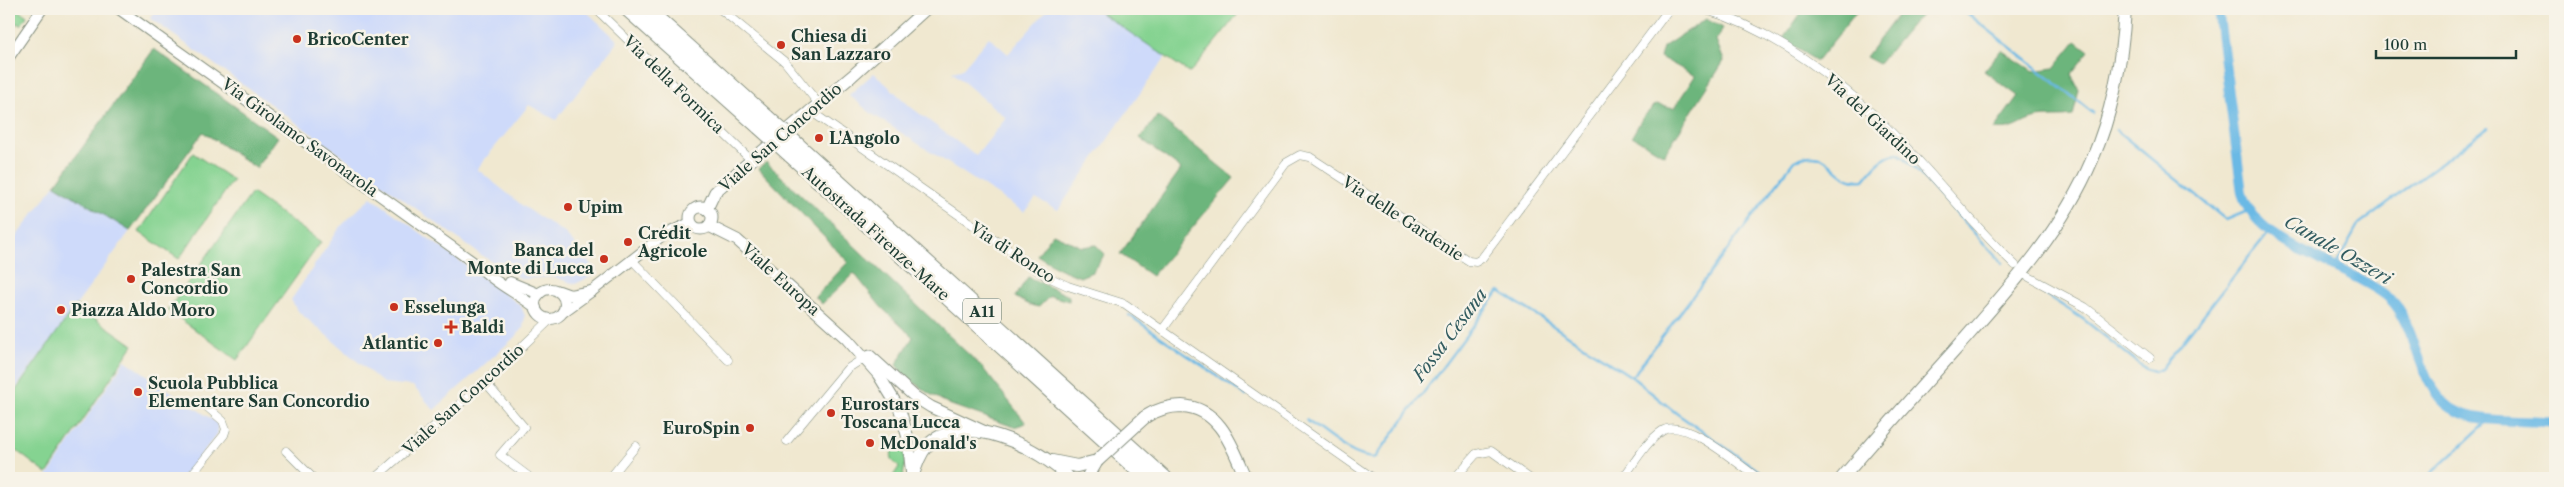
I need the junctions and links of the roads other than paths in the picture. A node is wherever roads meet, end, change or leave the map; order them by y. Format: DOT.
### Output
graph roads {
  1 [pos="42,9"];
  2 [pos="119,9"];
  3 [pos="596,9"];
  4 [pos="627,9"];
  5 [pos="647,9"];
  6 [pos="720,9"];
  7 [pos="926,9"];
  8 [pos="1669,9"];
  9 [pos="1703,9"];
  10 [pos="2125,9"];
  11 [pos="9,57"];
  12 [pos="813,106"];
  13 [pos="763,122"];
  14 [pos="794,150"];
  15 [pos="751,160"];
  16 [pos="707,209"];
  17 [pos="690,223"];
  18 [pos="710,226"];
  19 [pos="632,260"];
  20 [pos="2015,265"];
  21 [pos="480,267"];
  22 [pos="2029,277"];
  23 [pos="592,291"];
  24 [pos="559,292"];
  25 [pos="539,294"];
  26 [pos="536,308"];
  27 [pos="562,313"];
  28 [pos="551,319"];
  29 [pos="1163,329"];
  30 [pos="847,338"];
  31 [pos="864,358"];
  32 [pos="2150,358"];
  33 [pos="728,360"];
  34 [pos="485,382"];
  35 [pos="206,406"];
  36 [pos="988,433"];
  37 [pos="787,441"];
  38 [pos="636,446"];
  39 [pos="1133,449"];
  40 [pos="286,451"];
  41 [pos="1047,460"];
  42 [pos="1097,461"];
  43 [pos="528,476"];
  44 [pos="912,477"];
  45 [pos="189,478"];
  46 [pos="313,478"];
  47 [pos="374,478"];
  48 [pos="610,478"];
  49 [pos="1068,478"];
  50 [pos="1087,478"];
  51 [pos="1146,478"];
  52 [pos="1165,478"];
  53 [pos="1175,478"];
  54 [pos="1246,478"];
  55 [pos="1373,478"];
  56 [pos="1455,478"];
  57 [pos="1529,478"];
  58 [pos="1623,478"];
  59 [pos="1758,478"];
  60 [pos="1842,478"];
  1 -- 11 [label="street"];
  2 -- 21 [label="street, Via Girolamo Savonarola"];
  3 -- 15 [label="street, Via della Formica"];
  4 -- 13 [label="highway, Autostrada Firenze-Mare / A11"];
  5 -- 13 [label="highway, Autostrada Firenze-Mare / A11"];
  6 -- 12 [label="street, Via di Ronco"];
  7 -- 12 [label="main road, Viale San Concordio"];
  8 -- 29 [label="street, Via delle Gardenie"];
  9 -- 20 [label="street, Via del Giardino"];
  10 -- 60 [label="main road"];
  12 -- 15 [label="main road, Viale San Concordio"];
  12 -- 29 [label="street, Via di Ronco"];
  13 -- 14 [label="highway, Autostrada Firenze-Mare / A11, bridge"];
  14 -- 39 [label="highway, Autostrada Firenze-Mare / A11"];
  14 -- 51 [label="highway, Autostrada Firenze-Mare / A11"];
  15 -- 16 [label="main road, Viale San Concordio"];
  16 -- 17 [label="main road, Viale San Concordio"];
  16 -- 18 [label="main road, Viale San Concordio"];
  17 -- 18 [label="main road"];
  17 -- 19 [label="street, Viale San Concordio"];
  18 -- 30 [label="main road, Viale Europa"];
  19 -- 23 [label="street, Viale San Concordio"];
  19 -- 33 [label="street"];
  21 -- 25 [label="street, Via Girolamo Savonarola"];
  21 -- 26 [label="street, Via Girolamo Savonarola"];
  22 -- 32 [label="street"];
  23 -- 24 [label="street"];
  23 -- 27 [label="street, Viale San Concordio"];
  24 -- 25 [label="street"];
  24 -- 27 [label="street"];
  25 -- 26 [label="street"];
  26 -- 28 [label="street"];
  27 -- 28 [label="street, Viale San Concordio"];
  28 -- 34 [label="street, Viale San Concordio"];
  29 -- 55 [label="street, Via di Ronco"];
  30 -- 31 [label="main road, Viale Europa"];
  30 -- 36 [label="main road, Viale Europa"];
  31 -- 37 [label="street"];
  31 -- 44 [label="main road, Viale Europa"];
  34 -- 43 [label="street"];
  34 -- 47 [label="street, Viale San Concordio"];
  35 -- 45 [label="street"];
  36 -- 41 [label="main road, Viale Europa"];
  36 -- 44 [label="main road, Viale Europa"];
  38 -- 48 [label="street"];
  39 -- 52 [label="highway, Autostrada Firenze-Mare / A11"];
  39 -- 53 [label="highway"];
  40 -- 46 [label="street"];
  41 -- 42 [label="main road"];
  41 -- 49 [label="main road, Viale Europa"];
  42 -- 50 [label="main road"];
  42 -- 54 [label="main road, bridge"];
  56 -- 57 [label="street"];
  58 -- 59 [label="street"];
}
